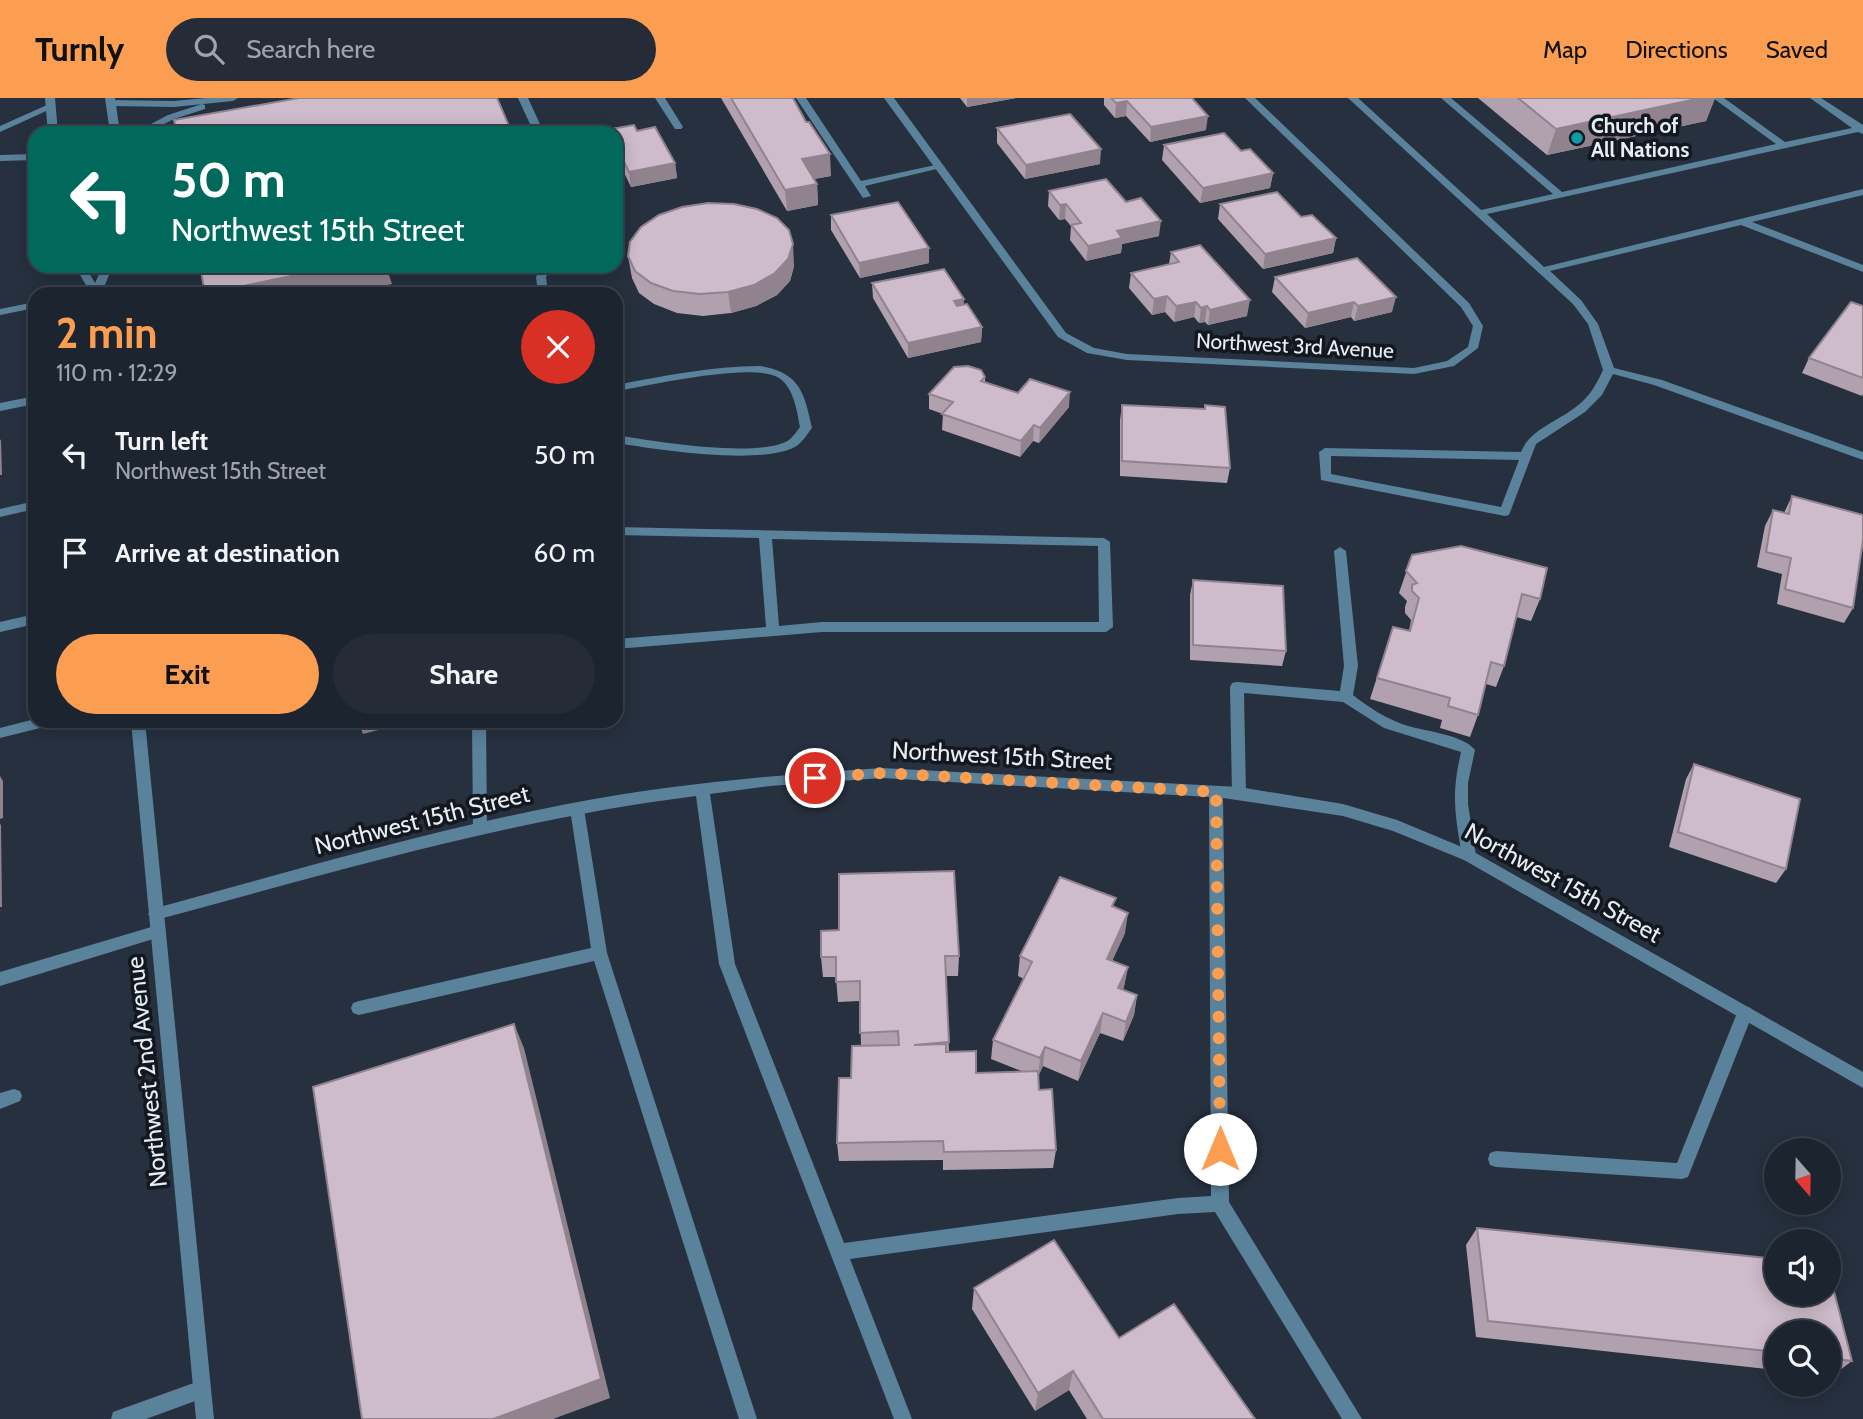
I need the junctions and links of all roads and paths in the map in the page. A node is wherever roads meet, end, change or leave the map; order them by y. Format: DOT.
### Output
graph roads {
  1 [pos="235,98"];
  2 [pos="523,98"];
  3 [pos="660,98"];
  4 [pos="801,98"];
  5 [pos="889,98"];
  6 [pos="1250,98"];
  7 [pos="1353,98"];
  8 [pos="1446,98"];
  9 [pos="1718,98"];
  10 [pos="1815,98"];
  11 [pos="110,101"];
  12 [pos="50,102"];
  13 [pos="52,126"];
  14 [pos="114,126"];
  15 [pos="153,126"];
  16 [pos="536,126"];
  17 [pos="678,127"];
  18 [pos="0,129"];
  19 [pos="1862,129"];
  20 [pos="1784,146"];
  21 [pos="28,157"];
  22 [pos="0,158"];
  23 [pos="940,167"];
  24 [pos="858,185"];
  25 [pos="1863,192"];
  26 [pos="1560,195"];
  27 [pos="866,196"];
  28 [pos="1479,214"];
  29 [pos="1741,221"];
  30 [pos="1860,267"];
  31 [pos="1543,270"];
  32 [pos="28,306"];
  33 [pos="0,312"];
  34 [pos="1609,370"];
  35 [pos="623,387"];
  36 [pos="28,401"];
  37 [pos="0,407"];
  38 [pos="623,440"];
  39 [pos="1526,456"];
  40 [pos="1863,456"];
  41 [pos="28,507"];
  42 [pos="0,513"];
  43 [pos="623,531"];
  44 [pos="765,534"];
  45 [pos="1340,551"];
  46 [pos="28,621"];
  47 [pos="0,627"];
  48 [pos="773,631"];
  49 [pos="623,643"];
  50 [pos="1346,697"];
  51 [pos="28,726"];
  52 [pos="139,728"];
  53 [pos="479,728"];
  54 [pos="0,733"];
  55 [pos="702,789"];
  56 [pos="1216,792"];
  57 [pos="1239,793"];
  58 [pos="577,808"];
  59 [pos="481,829"];
  60 [pos="1469,856"];
  61 [pos="156,914"];
  62 [pos="158,931"];
  63 [pos="599,953"];
  64 [pos="0,979"];
  65 [pos="359,1008"];
  66 [pos="1745,1013"];
  67 [pos="1863,1081"];
  68 [pos="1496,1159"];
  69 [pos="1220,1204"];
  70 [pos="838,1252"];
  71 [pos="202,1389"];
  72 [pos="120,1419"];
  73 [pos="205,1419"];
  74 [pos="748,1419"];
  75 [pos="903,1419"];
  76 [pos="1353,1419"];
  1 -- 11 [label="street"];
  1 -- 15 [label="street"];
  2 -- 16 [label="street"];
  3 -- 17 [label="street"];
  4 -- 24 [label="street"];
  5 -- 23 [label="street, Northwest 3rd Avenue"];
  6 -- 23 [label="street, Northwest 3rd Avenue"];
  7 -- 28 [label="street"];
  8 -- 26 [label="street"];
  9 -- 20 [label="street"];
  10 -- 19 [label="street"];
  11 -- 14 [label="street"];
  12 -- 13 [label="street"];
  12 -- 18 [label="street"];
  19 -- 20 [label="street"];
  20 -- 26 [label="street"];
  21 -- 22 [label="street"];
  23 -- 24 [label="street"];
  24 -- 27 [label="street"];
  25 -- 29 [label="street"];
  26 -- 28 [label="street"];
  28 -- 31 [label="street"];
  29 -- 30 [label="street"];
  29 -- 31 [label="street"];
  31 -- 34 [label="street"];
  32 -- 33 [label="street"];
  34 -- 39 [label="street"];
  34 -- 40 [label="street"];
  35 -- 38 [label="street"];
  36 -- 37 [label="street"];
  39 -- 39 [label="street"];
  41 -- 42 [label="street"];
  43 -- 44 [label="street"];
  44 -- 48 [label="street"];
  44 -- 48 [label="street"];
  45 -- 50 [label="street"];
  46 -- 47 [label="street"];
  48 -- 49 [label="street"];
  50 -- 57 [label="street"];
  50 -- 60 [label="street"];
  51 -- 54 [label="street"];
  52 -- 61 [label="street, Northwest 2nd Avenue"];
  53 -- 59 [label="street"];
  55 -- 56 [label="street, Northwest 15th Street"];
  55 -- 58 [label="street, Northwest 15th Street"];
  55 -- 70 [label="street"];
  56 -- 57 [label="street, Northwest 15th Street"];
  56 -- 69 [label="street"];
  57 -- 60 [label="street, Northwest 15th Street"];
  58 -- 59 [label="street, Northwest 15th Street"];
  58 -- 63 [label="street"];
  59 -- 61 [label="street, Northwest 15th Street"];
  60 -- 66 [label="street, Northwest 15th Street"];
  61 -- 62 [label="street, Northwest 2nd Avenue"];
  62 -- 64 [label="street"];
  62 -- 71 [label="street, Northwest 2nd Avenue"];
  63 -- 65 [label="street"];
  63 -- 74 [label="street"];
  66 -- 67 [label="street, Northwest 15th Street"];
  66 -- 68 [label="street"];
  69 -- 70 [label="street"];
  69 -- 76 [label="street"];
  70 -- 75 [label="street"];
  71 -- 72 [label="street"];
  71 -- 73 [label="street, Northwest 2nd Avenue"];
}
